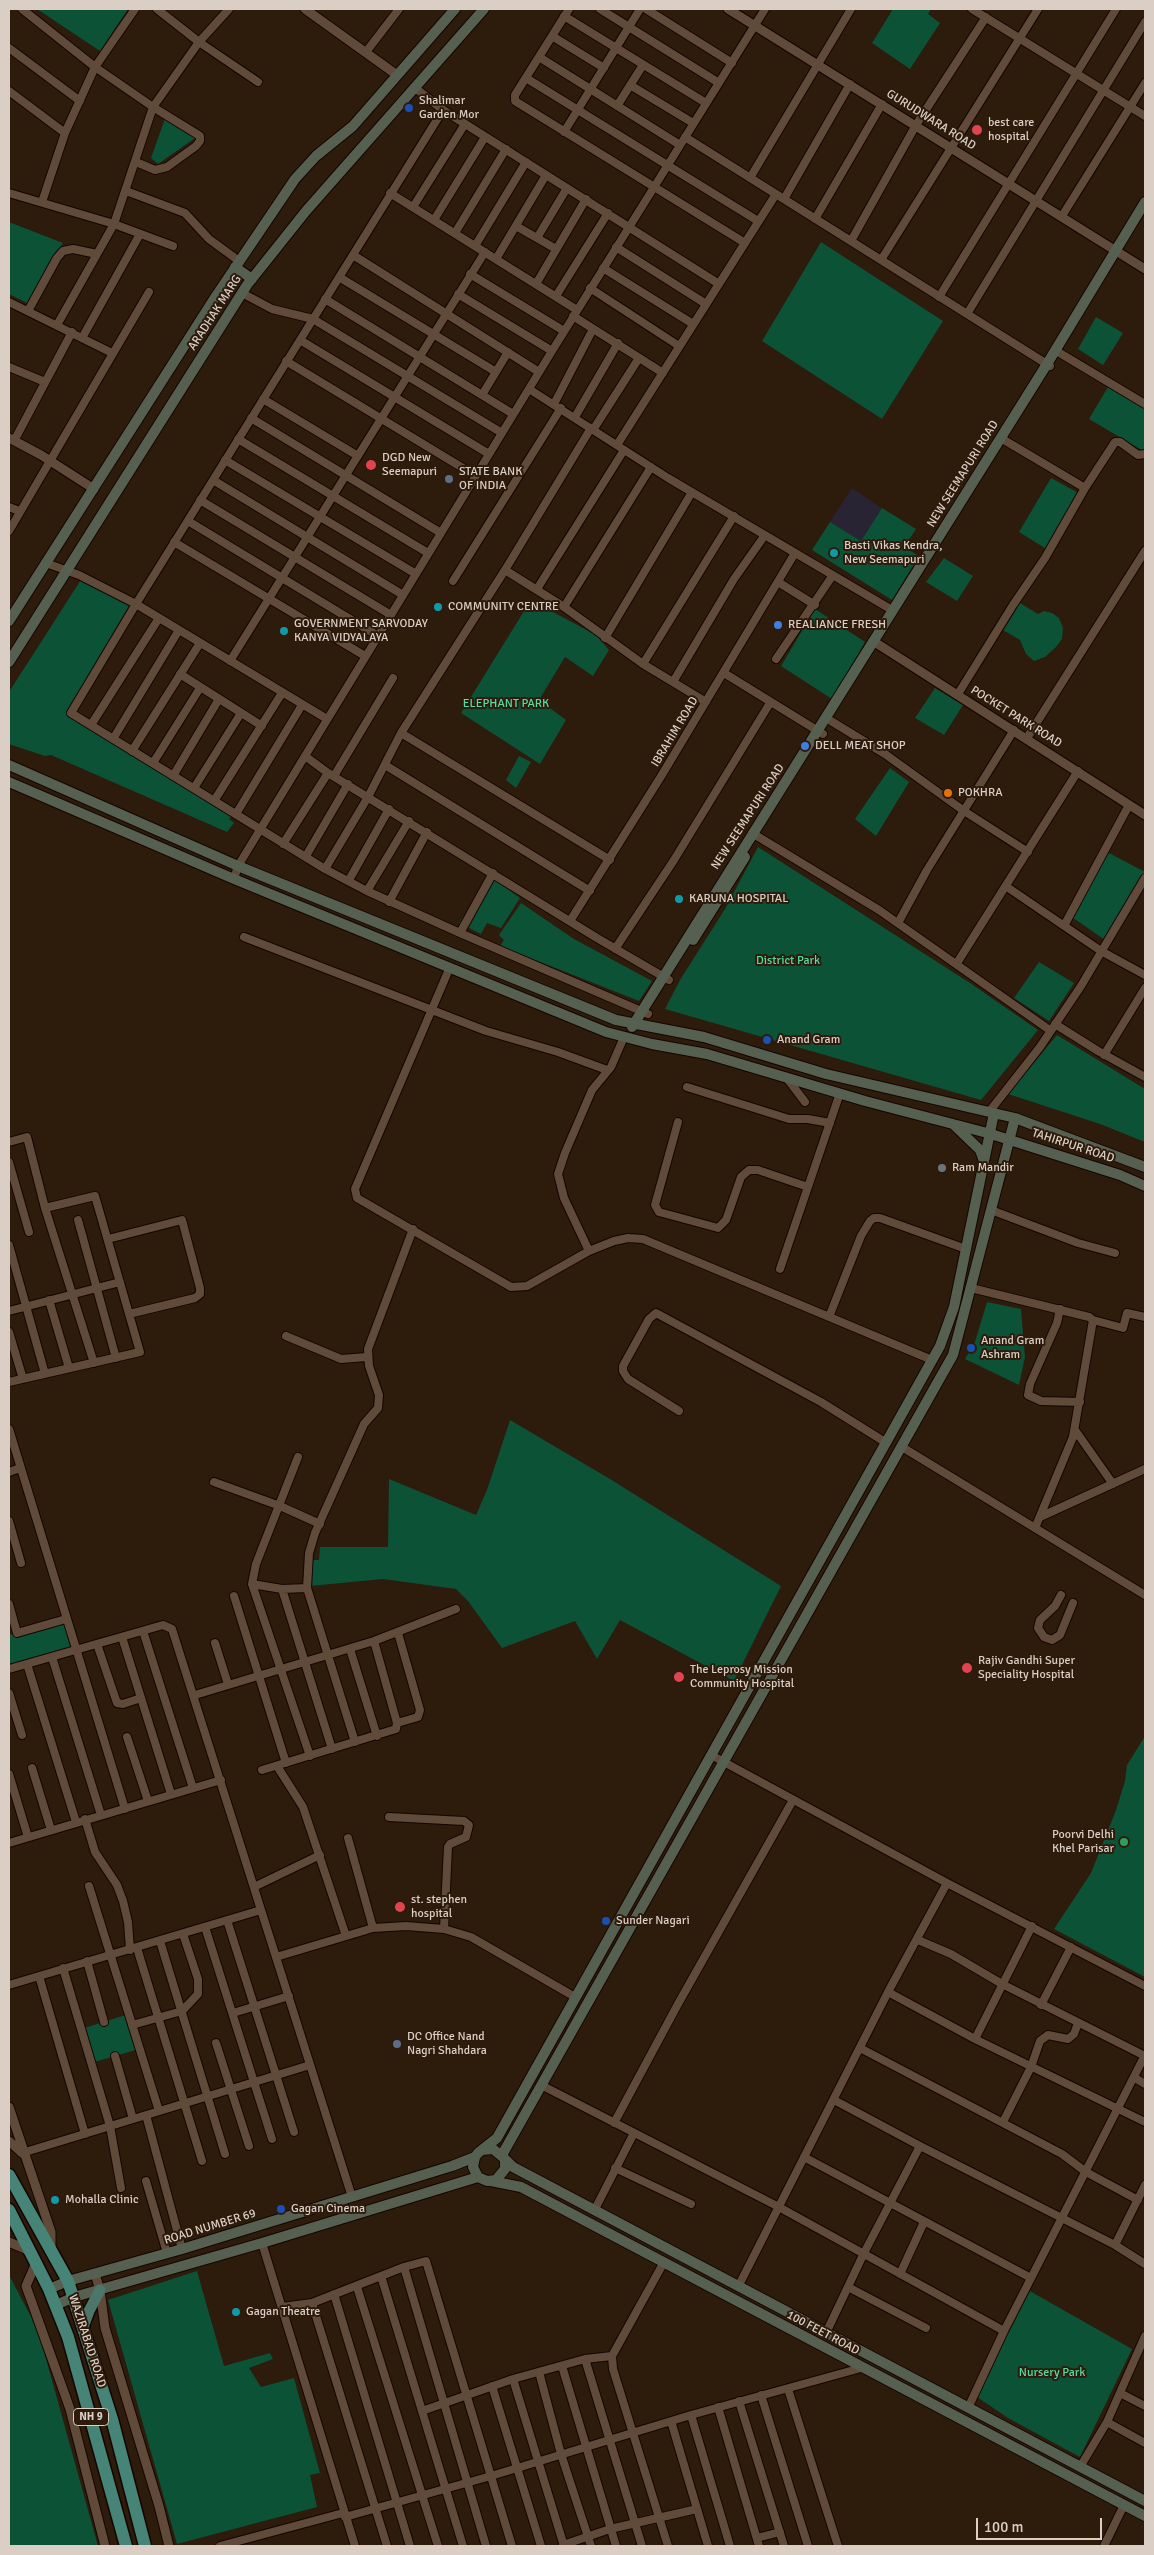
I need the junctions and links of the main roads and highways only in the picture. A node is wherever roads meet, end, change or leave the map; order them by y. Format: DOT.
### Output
graph roads {
  1 [pos="455,9"];
  2 [pos="484,9"];
  3 [pos="1145,202"];
  4 [pos="1145,213"];
  5 [pos="1118,251"];
  6 [pos="237,264"];
  7 [pos="252,279"];
  8 [pos="1048,365"];
  9 [pos="9,621"];
  10 [pos="876,642"];
  11 [pos="9,662"];
  12 [pos="821,732"];
  13 [pos="9,765"];
  14 [pos="9,782"];
  15 [pos="638,1024"];
  16 [pos="628,1038"];
  17 [pos="991,1112"];
  18 [pos="1015,1118"];
  19 [pos="952,1123"];
  20 [pos="991,1134"];
  21 [pos="1009,1140"];
  22 [pos="984,1162"];
  23 [pos="1145,1167"];
  24 [pos="1145,1186"];
  25 [pos="478,2153"];
  26 [pos="503,2157"];
  27 [pos="9,2176"];
  28 [pos="482,2179"];
  29 [pos="9,2210"];
  30 [pos="68,2281"];
  31 [pos="49,2289"];
  32 [pos="100,2290"];
  33 [pos="74,2297"];
  34 [pos="56,2305"];
  35 [pos="84,2328"];
  36 [pos="1130,2493"];
  37 [pos="1145,2501"];
  38 [pos="1124,2505"];
  39 [pos="1145,2516"];
  40 [pos="126,2546"];
  41 [pos="145,2546"];
  1 -- 6 [label="main road, ARADHAK MARG"];
  2 -- 7 [label="main road, ARADHAK MARG"];
  3 -- 5 [label="main road, NEW SEEMAPURI ROAD"];
  4 -- 5 [label="main road, NEW SEEMAPURI ROAD"];
  5 -- 8 [label="main road, NEW SEEMAPURI ROAD"];
  5 -- 8 [label="main road, NEW SEEMAPURI ROAD"];
  6 -- 7 [label="main road"];
  6 -- 9 [label="main road, ARADHAK MARG"];
  7 -- 11 [label="main road, ARADHAK MARG"];
  8 -- 10 [label="main road, NEW SEEMAPURI ROAD"];
  8 -- 10 [label="main road, NEW SEEMAPURI ROAD"];
  10 -- 12 [label="main road, NEW SEEMAPURI ROAD"];
  10 -- 12 [label="main road, NEW SEEMAPURI ROAD"];
  12 -- 15 [label="main road, NEW SEEMAPURI ROAD"];
  13 -- 15 [label="main road, TAHIRPUR ROAD"];
  14 -- 16 [label="main road, TAHIRPUR ROAD"];
  15 -- 16 [label="main road, NEW SEEMAPURI ROAD"];
  15 -- 17 [label="main road, TAHIRPUR ROAD"];
  16 -- 19 [label="main road, TAHIRPUR ROAD"];
  17 -- 18 [label="main road, TAHIRPUR ROAD"];
  17 -- 20 [label="main road"];
  18 -- 21 [label="main road"];
  18 -- 23 [label="main road, TAHIRPUR ROAD"];
  19 -- 20 [label="main road, TAHIRPUR ROAD"];
  19 -- 22 [label="main road"];
  20 -- 21 [label="main road, TAHIRPUR ROAD"];
  20 -- 22 [label="main road"];
  21 -- 24 [label="main road, TAHIRPUR ROAD"];
  21 -- 26 [label="main road"];
  22 -- 25 [label="main road"];
  25 -- 26 [label="main road"];
  25 -- 28 [label="main road"];
  25 -- 30 [label="main road, ROAD NUMBER 69"];
  26 -- 28 [label="main road"];
  26 -- 36 [label="main road, 100 FEET ROAD"];
  27 -- 30 [label="highway, WAZIRABAD ROAD / NH 9"];
  28 -- 32 [label="main road"];
  28 -- 38 [label="main road, 100 FEET ROAD"];
  29 -- 31 [label="highway, WAZIRABAD ROAD / NH 9"];
  30 -- 31 [label="main road, ROAD NUMBER 69"];
  30 -- 33 [label="highway, WAZIRABAD ROAD / NH 9"];
  31 -- 34 [label="highway, WAZIRABAD ROAD / NH 9"];
  32 -- 33 [label="main road"];
  32 -- 35 [label="main road"];
  33 -- 34 [label="main road"];
  33 -- 35 [label="highway, WAZIRABAD ROAD / NH 9"];
  34 -- 40 [label="highway, WAZIRABAD ROAD / NH 9"];
  35 -- 41 [label="highway, WAZIRABAD ROAD / NH 9"];
  36 -- 37 [label="main road, 100 FEET ROAD"];
  36 -- 38 [label="main road"];
  38 -- 39 [label="main road, 100 FEET ROAD"];
}
